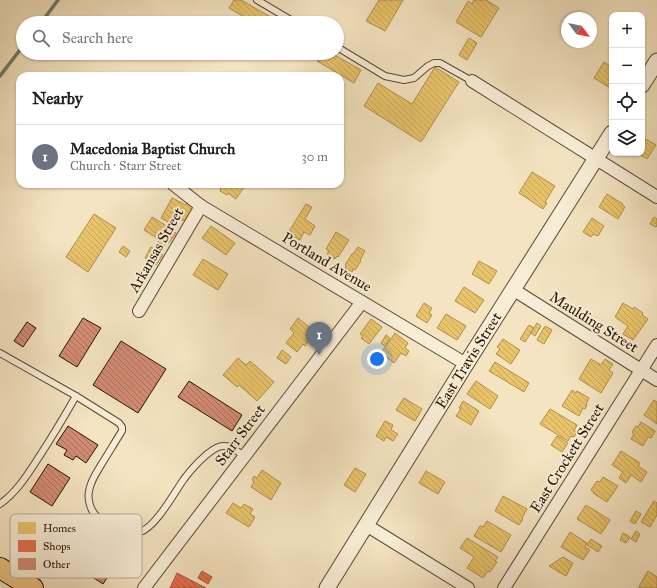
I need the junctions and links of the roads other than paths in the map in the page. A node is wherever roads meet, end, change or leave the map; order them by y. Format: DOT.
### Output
graph roads {
  1 [pos="257,0"];
  2 [pos="284,16"];
  3 [pos="344,51"];
  4 [pos="657,61"];
  5 [pos="472,81"];
  6 [pos="643,84"];
  7 [pos="609,138"];
  8 [pos="596,159"];
  9 [pos="177,188"];
  10 [pos="657,197"];
  11 [pos="201,206"];
  12 [pos="514,290"];
  13 [pos="362,302"];
  14 [pos="140,311"];
  15 [pos="657,345"];
  16 [pos="0,353"];
  17 [pos="466,364"];
  18 [pos="641,370"];
  19 [pos="657,380"];
  20 [pos="76,396"];
  21 [pos="244,456"];
  22 [pos="0,504"];
  23 [pos="95,514"];
  24 [pos="366,525"];
  25 [pos="142,531"];
  26 [pos="0,568"];
  27 [pos="10,574"];
  28 [pos="16,578"];
  29 [pos="33,588"];
  30 [pos="144,588"];
  31 [pos="327,588"];
  32 [pos="468,588"];
  33 [pos="504,588"];
  1 -- 2 [label="lane"];
  3 -- 5 [label="lane"];
  4 -- 6 [label="street"];
  5 -- 8 [label="street"];
  7 -- 8 [label="street, East Travis Street"];
  8 -- 10 [label="street"];
  8 -- 12 [label="street, East Travis Street"];
  9 -- 11 [label="street, Portland Avenue"];
  11 -- 13 [label="street, Portland Avenue"];
  11 -- 14 [label="street, Arkansas Street"];
  12 -- 17 [label="street, East Travis Street"];
  12 -- 18 [label="street, Maulding Street"];
  13 -- 17 [label="street, Portland Avenue"];
  13 -- 21 [label="street, Starr Street"];
  15 -- 18 [label="street, East Crockett Street"];
  16 -- 20 [label="lane"];
  17 -- 24 [label="street, East Travis Street"];
  18 -- 19 [label="street, Maulding Street"];
  18 -- 33 [label="street, East Crockett Street"];
  20 -- 22 [label="lane"];
  20 -- 23 [label="lane"];
  21 -- 25 [label="lane"];
  21 -- 30 [label="street, Starr Street"];
  24 -- 31 [label="street, East Travis Street"];
  24 -- 32 [label="street"];
  26 -- 27 [label="highway"];
  28 -- 29 [label="highway"];
}
